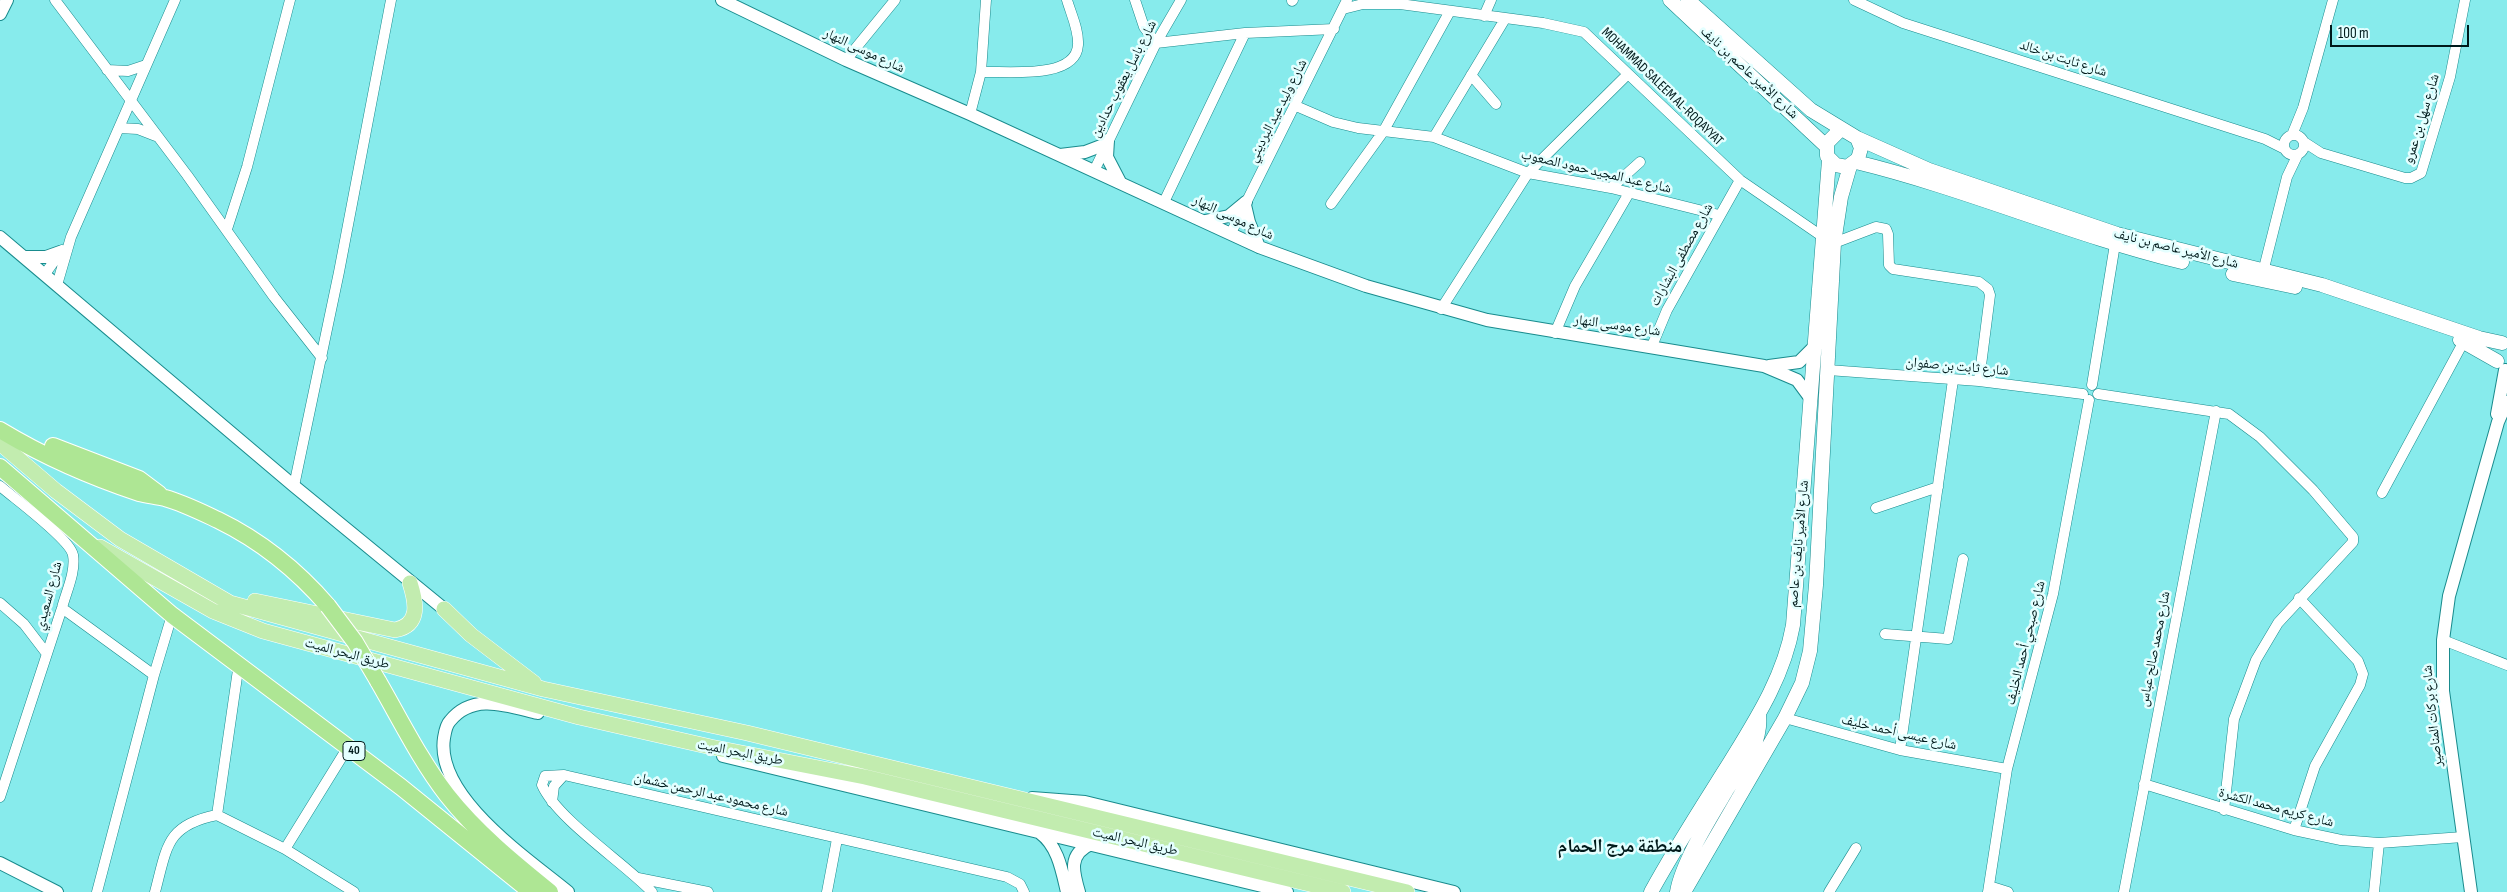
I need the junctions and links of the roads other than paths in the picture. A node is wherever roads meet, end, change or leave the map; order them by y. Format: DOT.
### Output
graph roads {
  1 [pos="6,0"];
  2 [pos="55,0"];
  3 [pos="175,0"];
  4 [pos="290,0"];
  5 [pos="391,0"];
  6 [pos="722,0"];
  7 [pos="895,0"];
  8 [pos="986,0"];
  9 [pos="1067,0"];
  10 [pos="1135,0"];
  11 [pos="1181,0"];
  12 [pos="1491,0"];
  13 [pos="1670,0"];
  14 [pos="1688,0"];
  15 [pos="1854,0"];
  16 [pos="2333,0"];
  17 [pos="2465,0"];
  18 [pos="1396,2"];
  19 [pos="1345,4"];
  20 [pos="1450,11"];
  21 [pos="0,14"];
  22 [pos="1484,16"];
  23 [pos="1505,19"];
  24 [pos="1334,29"];
  25 [pos="1245,33"];
  26 [pos="1156,43"];
  27 [pos="846,60"];
  28 [pos="146,65"];
  29 [pos="107,70"];
  30 [pos="981,72"];
  31 [pos="1628,74"];
  32 [pos="1471,75"];
  33 [pos="130,100"];
  34 [pos="1496,104"];
  35 [pos="1296,106"];
  36 [pos="970,114"];
  37 [pos="119,128"];
  38 [pos="1383,132"];
  39 [pos="1846,134"];
  40 [pos="157,136"];
  41 [pos="1434,137"];
  42 [pos="1107,142"];
  43 [pos="2294,145"];
  44 [pos="1828,153"];
  45 [pos="1060,155"];
  46 [pos="1640,162"];
  47 [pos="1853,164"];
  48 [pos="1094,171"];
  49 [pos="1528,173"];
  50 [pos="1740,180"];
  51 [pos="1120,182"];
  52 [pos="1611,188"];
  53 [pos="1629,192"];
  54 [pos="1164,202"];
  55 [pos="1246,203"];
  56 [pos="1331,204"];
  57 [pos="1719,215"];
  58 [pos="1205,221"];
  59 [pos="227,229"];
  60 [pos="1231,233"];
  61 [pos="0,237"];
  62 [pos="71,237"];
  63 [pos="1828,240"];
  64 [pos="2115,240"];
  65 [pos="1259,247"];
  66 [pos="60,252"];
  67 [pos="24,257"];
  68 [pos="44,274"];
  69 [pos="2263,275"];
  70 [pos="57,285"];
  71 [pos="1441,309"];
  72 [pos="1555,333"];
  73 [pos="2504,341"];
  74 [pos="2464,342"];
  75 [pos="1652,346"];
  76 [pos="1815,346"];
  77 [pos="322,358"];
  78 [pos="1764,366"];
  79 [pos="2503,367"];
  80 [pos="1828,370"];
  81 [pos="1953,380"];
  82 [pos="1979,381"];
  83 [pos="2092,385"];
  84 [pos="2098,394"];
  85 [pos="2086,397"];
  86 [pos="1811,399"];
  87 [pos="2507,402"];
  88 [pos="2216,411"];
  89 [pos="0,418"];
  90 [pos="2498,422"];
  91 [pos="0,430"];
  92 [pos="0,444"];
  93 [pos="0,467"];
  94 [pos="0,486"];
  95 [pos="294,486"];
  96 [pos="1938,487"];
  97 [pos="2382,493"];
  98 [pos="165,498"];
  99 [pos="1876,508"];
  100 [pos="82,537"];
  101 [pos="1963,559"];
  102 [pos="410,583"];
  103 [pos="209,590"];
  104 [pos="2299,598"];
  105 [pos="0,603"];
  106 [pos="62,608"];
  107 [pos="444,609"];
  108 [pos="172,615"];
  109 [pos="1885,634"];
  110 [pos="1918,636"];
  111 [pos="2443,640"];
  112 [pos="47,654"];
  113 [pos="420,654"];
  114 [pos="239,664"];
  115 [pos="2507,665"];
  116 [pos="399,667"];
  117 [pos="154,675"];
  118 [pos="543,689"];
  119 [pos="1759,715"];
  120 [pos="1785,718"];
  121 [pos="348,747"];
  122 [pos="1900,750"];
  123 [pos="2007,770"];
  124 [pos="2144,784"];
  125 [pos="0,797"];
  126 [pos="1016,799"];
  127 [pos="2224,810"];
  128 [pos="217,814"];
  129 [pos="2294,830"];
  130 [pos="1038,832"];
  131 [pos="2463,837"];
  132 [pos="838,839"];
  133 [pos="2379,843"];
  134 [pos="1091,844"];
  135 [pos="284,848"];
  136 [pos="1856,848"];
  137 [pos="0,863"];
  138 [pos="638,878"];
  139 [pos="677,889"];
  140 [pos="1989,889"];
  141 [pos="57,892"];
  142 [pos="97,892"];
  143 [pos="155,892"];
  144 [pos="354,892"];
  145 [pos="531,892"];
  146 [pos="550,892"];
  147 [pos="568,892"];
  148 [pos="652,892"];
  149 [pos="708,892"];
  150 [pos="827,892"];
  151 [pos="1024,892"];
  152 [pos="1067,892"];
  153 [pos="1079,892"];
  154 [pos="1287,892"];
  155 [pos="1343,892"];
  156 [pos="1407,892"];
  157 [pos="1454,892"];
  158 [pos="1651,892"];
  159 [pos="1677,892"];
  160 [pos="1684,892"];
  161 [pos="1829,892"];
  162 [pos="2008,892"];
  163 [pos="2124,892"];
  164 [pos="2374,892"];
  165 [pos="2471,892"];
  1 -- 21 [label="street"];
  2 -- 29 [label="street"];
  3 -- 28 [label="street"];
  4 -- 59 [label="street"];
  5 -- 77 [label="street"];
  6 -- 27 [label="street, شارع موسى النهار"];
  7 -- 27 [label="street"];
  8 -- 30 [label="street"];
  9 -- 30 [label="street"];
  10 -- 26 [label="street"];
  11 -- 26 [label="street, شارع باسل يعقوب حدادين"];
  12 -- 22 [label="street"];
  13 -- 44 [label="main road, شارع الأمير عاصم بن نايف"];
  14 -- 39 [label="main road, شارع الأمير عاصم بن نايف"];
  15 -- 43 [label="street, شارع ثابت بن خالد"];
  16 -- 43 [label="street"];
  17 -- 43 [label="street, شارع سهل بن عمرو"];
  18 -- 19 [label="street, MOHAMMAD SALEEM AL-ROQAYYAT"];
  18 -- 20 [label="street, MOHAMMAD SALEEM AL-ROQAYYAT"];
  19 -- 24 [label="street, شارع وليد عيد البرديني"];
  20 -- 22 [label="street, MOHAMMAD SALEEM AL-ROQAYYAT"];
  20 -- 38 [label="street"];
  22 -- 23 [label="street, MOHAMMAD SALEEM AL-ROQAYYAT"];
  23 -- 31 [label="street, MOHAMMAD SALEEM AL-ROQAYYAT"];
  23 -- 32 [label="street"];
  24 -- 25 [label="street"];
  24 -- 35 [label="street, شارع وليد عيد البرديني"];
  25 -- 26 [label="street"];
  25 -- 54 [label="street"];
  26 -- 42 [label="street, شارع باسل يعقوب حدادين"];
  27 -- 36 [label="street, شارع موسى النهار"];
  28 -- 29 [label="street"];
  28 -- 33 [label="street"];
  29 -- 33 [label="street"];
  30 -- 36 [label="street"];
  31 -- 49 [label="street"];
  31 -- 50 [label="street, MOHAMMAD SALEEM AL-ROQAYYAT"];
  32 -- 34 [label="street"];
  32 -- 41 [label="street"];
  33 -- 37 [label="street"];
  33 -- 40 [label="street"];
  35 -- 38 [label="street, شارع عبد المجيد حمود الصعوب"];
  35 -- 55 [label="street, شارع وليد عيد البرديني"];
  36 -- 45 [label="street, شارع موسى النهار"];
  37 -- 40 [label="street"];
  37 -- 62 [label="street"];
  38 -- 41 [label="street, شارع عبد المجيد حمود الصعوب"];
  38 -- 56 [label="street"];
  39 -- 44 [label="main road"];
  39 -- 47 [label="main road"];
  39 -- 64 [label="main road, شارع الأمير عاصم بن نايف"];
  40 -- 59 [label="street"];
  41 -- 49 [label="street, شارع عبد المجيد حمود الصعوب"];
  42 -- 45 [label="street"];
  42 -- 48 [label="street, شارع باسل يعقوب حدادين"];
  42 -- 51 [label="street"];
  43 -- 69 [label="street"];
  44 -- 47 [label="main road"];
  44 -- 63 [label="main road, شارع الأمير نايف بن عاصم"];
  45 -- 48 [label="street, شارع موسى النهار"];
  46 -- 52 [label="street"];
  47 -- 63 [label="main road, شارع الأمير نايف بن عاصم"];
  47 -- 64 [label="main road, شارع الأمير عاصم بن نايف"];
  48 -- 51 [label="street, شارع موسى النهار"];
  49 -- 52 [label="street, شارع عبد المجيد حمود الصعوب"];
  49 -- 71 [label="street"];
  50 -- 57 [label="street, شارع مصطفى البشارات"];
  50 -- 63 [label="street, MOHAMMAD SALEEM AL-ROQAYYAT"];
  51 -- 54 [label="street, شارع موسى النهار"];
  52 -- 53 [label="street, شارع عبد المجيد حمود الصعوب"];
  53 -- 57 [label="street, شارع عبد المجيد حمود الصعوب"];
  53 -- 72 [label="street"];
  54 -- 58 [label="street, شارع موسى النهار"];
  55 -- 58 [label="street"];
  55 -- 60 [label="street, شارع وليد عيد البرديني"];
  55 -- 65 [label="street"];
  57 -- 75 [label="street, شارع مصطفى البشارات"];
  58 -- 60 [label="street, شارع موسى النهار"];
  59 -- 77 [label="street"];
  60 -- 65 [label="street, شارع موسى النهار"];
  61 -- 67 [label="street"];
  62 -- 66 [label="street"];
  62 -- 70 [label="street"];
  63 -- 76 [label="main road, شارع الأمير نايف بن عاصم"];
  63 -- 80 [label="main road, شارع الأمير نايف بن عاصم"];
  63 -- 82 [label="street"];
  64 -- 69 [label="main road, شارع الأمير عاصم بن نايف"];
  64 -- 83 [label="street"];
  65 -- 71 [label="street, شارع موسى النهار"];
  66 -- 67 [label="street"];
  66 -- 68 [label="street"];
  67 -- 68 [label="street"];
  68 -- 70 [label="street"];
  69 -- 73 [label="main road, شارع الأمير عاصم بن نايف"];
  69 -- 74 [label="main road, شارع الأمير عاصم بن نايف"];
  70 -- 95 [label="street"];
  71 -- 72 [label="street, شارع موسى النهار"];
  72 -- 75 [label="street, شارع موسى النهار"];
  73 -- 79 [label="main road"];
  74 -- 79 [label="main road, شارع الأمير عاصم بن نايف"];
  74 -- 97 [label="street"];
  75 -- 78 [label="street, شارع موسى النهار"];
  76 -- 78 [label="street, شارع موسى النهار"];
  76 -- 86 [label="main road, شارع الأمير نايف بن عاصم"];
  77 -- 95 [label="street"];
  78 -- 86 [label="street, شارع موسى النهار"];
  79 -- 90 [label="street, شارع بركات المناصير"];
  80 -- 81 [label="street, شارع ثابت بن صفوان"];
  80 -- 120 [label="main road, شارع الأمير نايف بن عاصم"];
  81 -- 82 [label="street, شارع ثابت بن صفوان"];
  81 -- 96 [label="street"];
  82 -- 85 [label="street, شارع ثابت بن صفوان"];
  83 -- 84 [label="street"];
  83 -- 85 [label="street"];
  84 -- 85 [label="street"];
  84 -- 88 [label="street"];
  85 -- 123 [label="street, شارع صبحي أحمد الخليف"];
  86 -- 119 [label="main road, شارع الأمير نايف بن عاصم"];
  87 -- 90 [label="street, شارع بركات المناصير"];
  88 -- 104 [label="street"];
  88 -- 124 [label="street, شارع محمد صالح عباس"];
  89 -- 98 [label="highway"];
  90 -- 111 [label="street, شارع بركات المناصير"];
  91 -- 98 [label="highway"];
  92 -- 103 [label="main road"];
  93 -- 100 [label="highway, 40"];
  94 -- 106 [label="street, شارع السعيدي"];
  95 -- 102 [label="street"];
  96 -- 99 [label="street"];
  96 -- 110 [label="street"];
  98 -- 146 [label="highway, bridge"];
  100 -- 108 [label="highway, 40"];
  100 -- 116 [label="main road, طريق البحر الميت"];
  101 -- 110 [label="street"];
  102 -- 103 [label="main road"];
  102 -- 107 [label="street"];
  103 -- 113 [label="main road"];
  104 -- 127 [label="street"];
  104 -- 129 [label="street"];
  105 -- 112 [label="street, شارع السعيدي"];
  106 -- 112 [label="street, شارع السعيدي"];
  106 -- 117 [label="street"];
  107 -- 118 [label="main road"];
  108 -- 114 [label="highway, 40"];
  108 -- 117 [label="street"];
  109 -- 110 [label="street"];
  110 -- 122 [label="street"];
  111 -- 115 [label="street"];
  111 -- 131 [label="street, شارع بركات المناصير"];
  112 -- 125 [label="street, شارع السعيدي"];
  113 -- 116 [label="main road"];
  113 -- 118 [label="main road"];
  114 -- 121 [label="highway, 40"];
  114 -- 128 [label="street"];
  116 -- 155 [label="main road, طريق البحر الميت"];
  117 -- 142 [label="street"];
  118 -- 126 [label="main road"];
  119 -- 158 [label="main road, شارع الأمير نايف بن عاصم"];
  119 -- 159 [label="main road"];
  120 -- 122 [label="street, شارع عيسى أحمد خليف"];
  120 -- 160 [label="main road, شارع الأمير نايف بن عاصم"];
  121 -- 135 [label="street"];
  121 -- 145 [label="highway, 40"];
  122 -- 123 [label="street, شارع عيسى أحمد خليف"];
  123 -- 140 [label="street, شارع صبحي أحمد الخليف"];
  124 -- 127 [label="street, شارع كريم محمد الكشرة"];
  124 -- 163 [label="street, شارع محمد صالح عباس"];
  126 -- 156 [label="main road"];
  126 -- 157 [label="street"];
  127 -- 129 [label="street, شارع كريم محمد الكشرة"];
  128 -- 135 [label="street"];
  128 -- 143 [label="street"];
  129 -- 133 [label="street, شارع كريم محمد الكشرة"];
  130 -- 134 [label="street, طريق البحر الميت"];
  130 -- 147 [label="street, طريق البحر الميت"];
  130 -- 152 [label="street"];
  131 -- 133 [label="street, شارع كريم محمد الكشرة"];
  131 -- 165 [label="street, شارع بركات المناصير"];
  132 -- 138 [label="street, شارع محمود عبد الرحمن خشمان"];
  132 -- 150 [label="street"];
  132 -- 151 [label="street, شارع محمود عبد الرحمن خشمان"];
  133 -- 164 [label="street"];
  134 -- 153 [label="street"];
  134 -- 154 [label="street, طريق البحر الميت"];
  135 -- 144 [label="street"];
  136 -- 161 [label="street"];
  137 -- 141 [label="street"];
  138 -- 139 [label="street"];
  138 -- 148 [label="street"];
  139 -- 149 [label="street"];
  140 -- 162 [label="street"];
}
